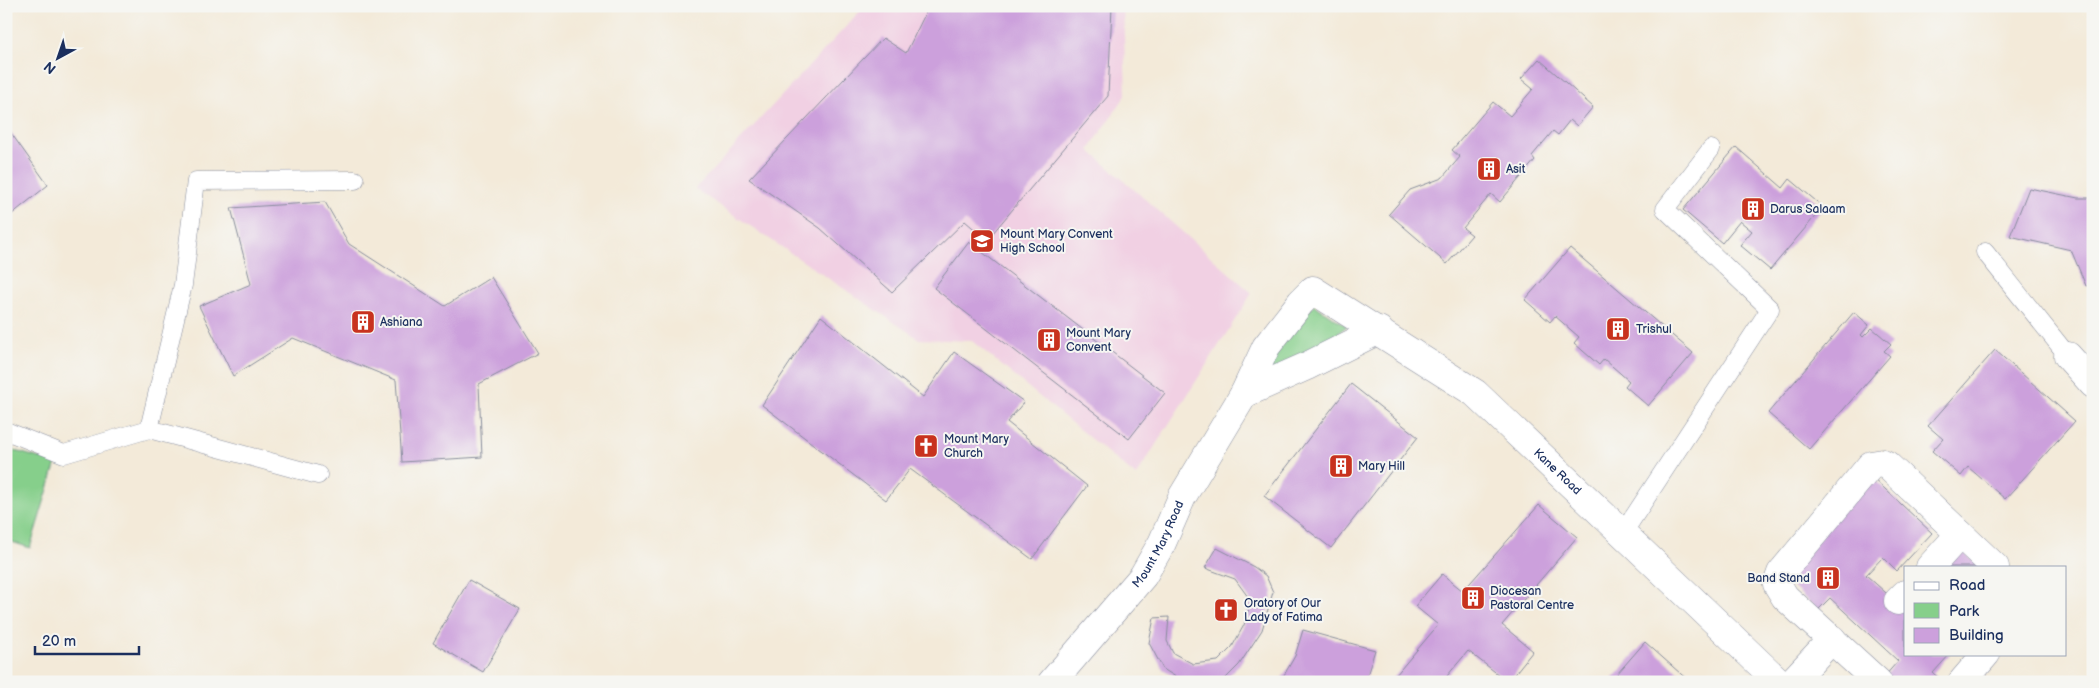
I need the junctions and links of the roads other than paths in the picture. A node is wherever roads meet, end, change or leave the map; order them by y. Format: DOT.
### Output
graph roads {
  1 [pos="1711,149"];
  2 [pos="355,180"];
  3 [pos="1985,252"];
  4 [pos="1313,290"];
  5 [pos="1379,330"];
  6 [pos="2068,356"];
  7 [pos="2093,384"];
  8 [pos="1244,394"];
  9 [pos="149,429"];
  10 [pos="6,431"];
  11 [pos="318,475"];
  12 [pos="1622,533"];
  13 [pos="1960,534"];
  14 [pos="1931,566"];
  15 [pos="1994,566"];
  16 [pos="1832,639"];
  17 [pos="1984,656"];
  18 [pos="1052,682"];
  19 [pos="1778,682"];
  20 [pos="1792,682"];
  21 [pos="1878,682"];
  22 [pos="1962,682"];
  1 -- 12 [label="lane"];
  2 -- 9 [label="lane"];
  3 -- 6 [label="lane"];
  4 -- 5 [label="street, Kane Road"];
  4 -- 8 [label="street, Mount Mary Road"];
  5 -- 8 [label="street"];
  5 -- 12 [label="street, Kane Road"];
  6 -- 7 [label="street"];
  8 -- 18 [label="street, Mount Mary Road"];
  9 -- 10 [label="lane"];
  9 -- 11 [label="lane"];
  12 -- 19 [label="street, Kane Road"];
  13 -- 14 [label="street"];
  13 -- 15 [label="street"];
  13 -- 16 [label="street"];
  16 -- 20 [label="street"];
  16 -- 21 [label="street"];
  17 -- 22 [label="street"];
}
